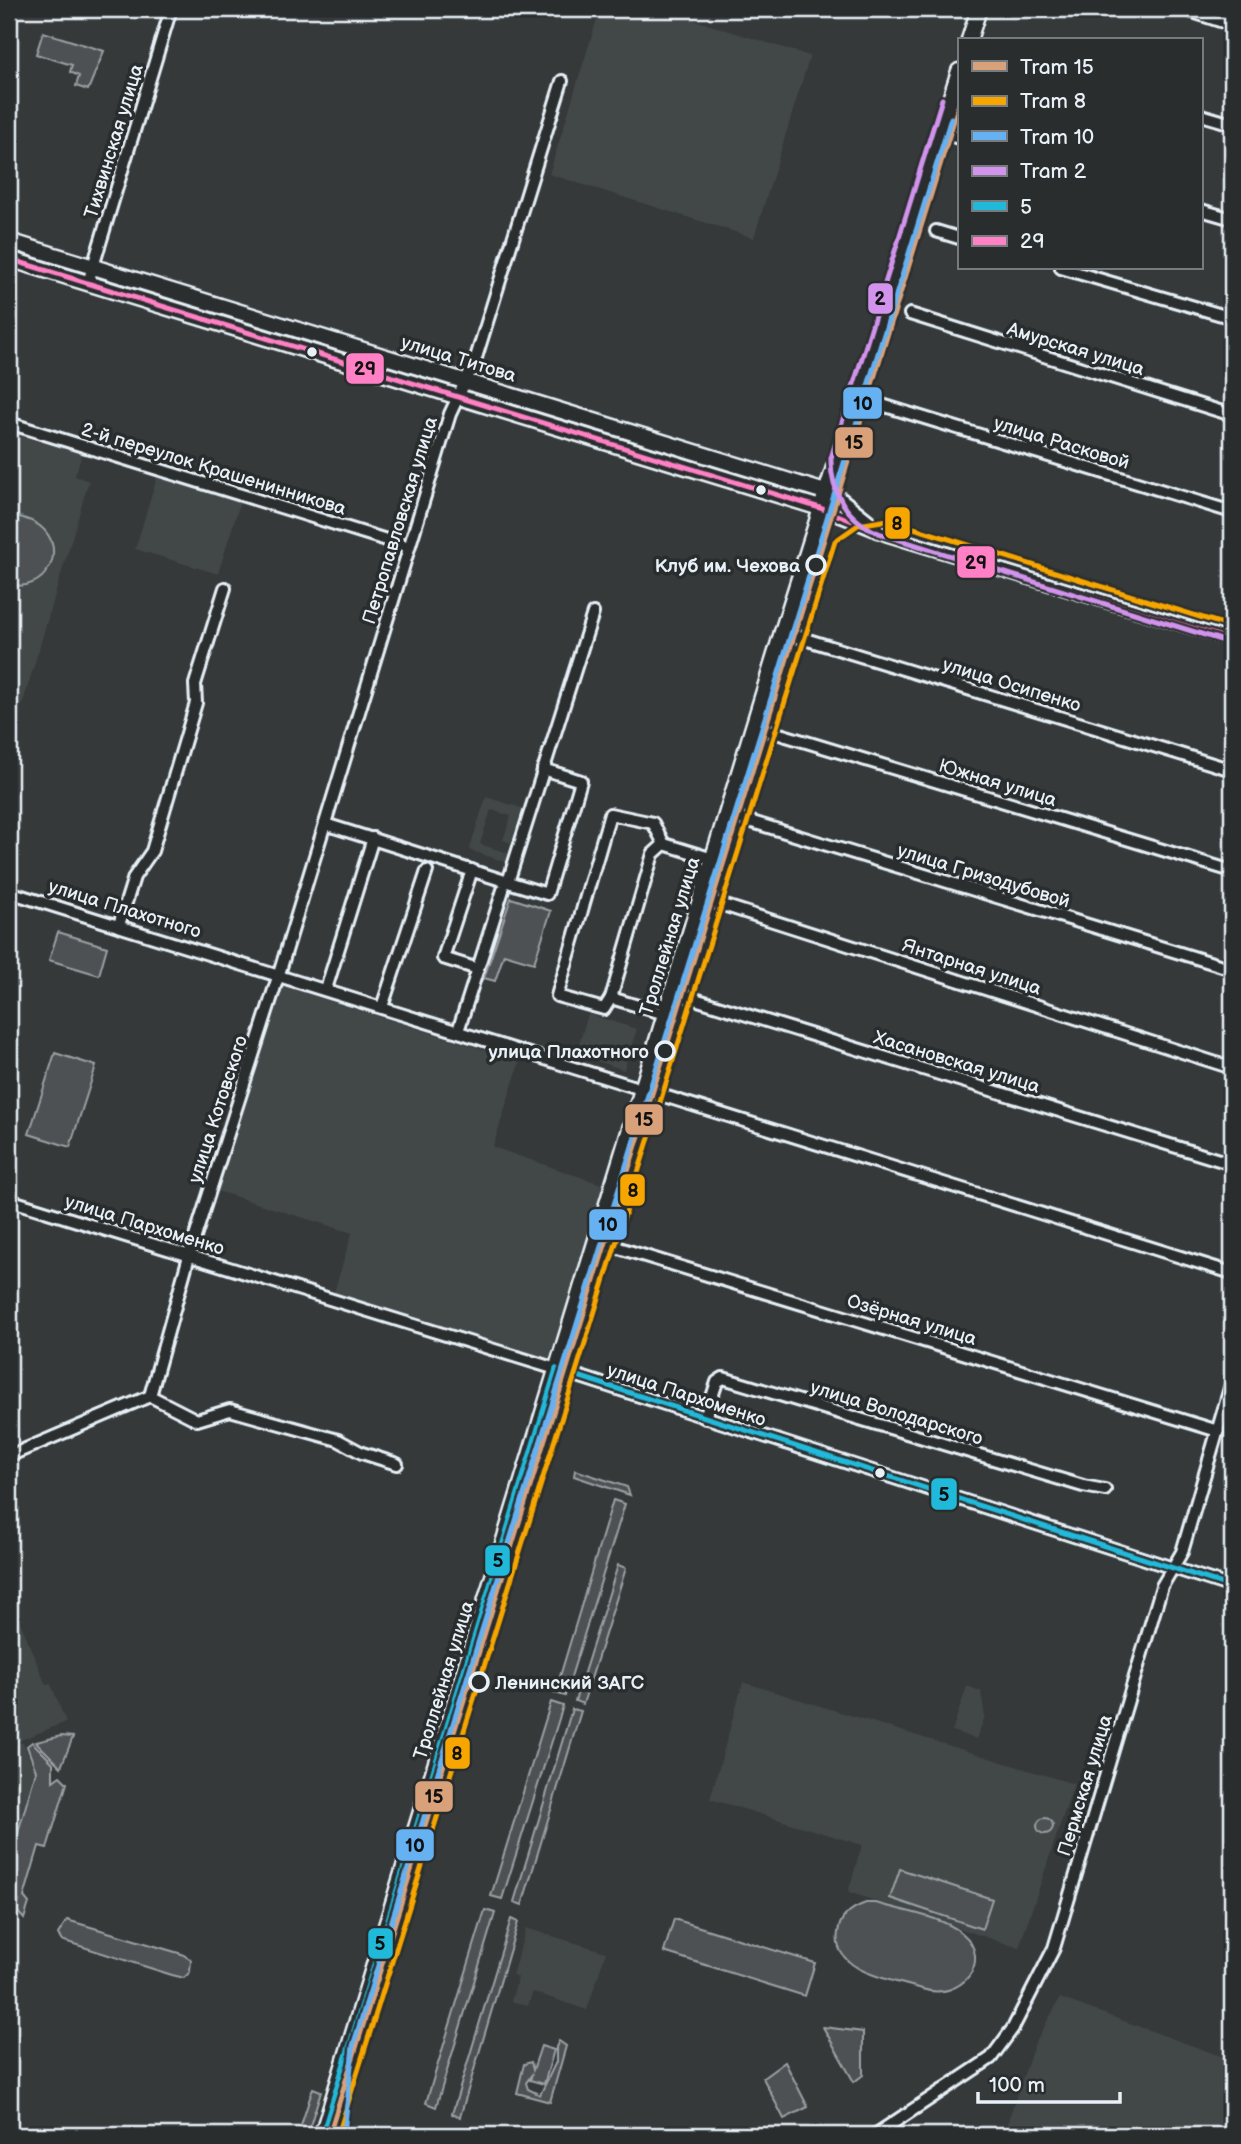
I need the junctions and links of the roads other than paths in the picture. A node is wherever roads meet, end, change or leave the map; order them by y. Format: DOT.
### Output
graph roads {
  1 [pos="171,9"];
  2 [pos="979,9"];
  3 [pos="1183,9"];
  4 [pos="1231,22"];
  5 [pos="970,38"];
  6 [pos="958,74"];
  7 [pos="562,81"];
  8 [pos="1202,115"];
  9 [pos="1232,124"];
  10 [pos="940,132"];
  11 [pos="958,138"];
  12 [pos="1202,210"];
  13 [pos="1232,219"];
  14 [pos="936,231"];
  15 [pos="958,238"];
  16 [pos="9,240"];
  17 [pos="9,259"];
  18 [pos="93,267"];
  19 [pos="1068,270"];
  20 [pos="88,283"];
  21 [pos="910,314"];
  22 [pos="1232,318"];
  23 [pos="468,381"];
  24 [pos="455,397"];
  25 [pos="882,405"];
  26 [pos="1232,415"];
  27 [pos="9,423"];
  28 [pos="825,492"];
  29 [pos="820,508"];
  30 [pos="1232,512"];
  31 [pos="887,535"];
  32 [pos="409,547"];
  33 [pos="225,588"];
  34 [pos="593,612"];
  35 [pos="782,632"];
  36 [pos="1232,640"];
  37 [pos="754,723"];
  38 [pos="543,769"];
  39 [pos="1232,771"];
  40 [pos="726,814"];
  41 [pos="325,824"];
  42 [pos="373,838"];
  43 [pos="664,844"];
  44 [pos="712,859"];
  45 [pos="471,870"];
  46 [pos="427,871"];
  47 [pos="1232,871"];
  48 [pos="505,886"];
  49 [pos="9,892"];
  50 [pos="701,898"];
  51 [pos="119,925"];
  52 [pos="478,969"];
  53 [pos="1232,969"];
  54 [pos="279,974"];
  55 [pos="326,989"];
  56 [pos="672,992"];
  57 [pos="611,998"];
  58 [pos="382,1007"];
  59 [pos="665,1014"];
  60 [pos="458,1031"];
  61 [pos="1232,1068"];
  62 [pos="642,1089"];
  63 [pos="1232,1164"];
  64 [pos="9,1200"];
  65 [pos="596,1241"];
  66 [pos="189,1256"];
  67 [pos="1232,1272"];
  68 [pos="556,1369"];
  69 [pos="1232,1381"];
  70 [pos="150,1396"];
  71 [pos="705,1418"];
  72 [pos="1218,1431"];
  73 [pos="9,1456"];
  74 [pos="397,1464"];
  75 [pos="1105,1490"];
  76 [pos="1173,1568"];
  77 [pos="1232,1587"];
  78 [pos="323,2135"];
  79 [pos="875,2135"];
  1 -- 18 [label="street, Тихвинская улица"];
  2 -- 5 [label="main road"];
  3 -- 4 [label="street"];
  6 -- 10 [label="main road, Троллейная улица"];
  7 -- 23 [label="street, Петропавловская улица"];
  8 -- 9 [label="street"];
  10 -- 11 [label="street"];
  10 -- 28 [label="main road, Троллейная улица"];
  12 -- 13 [label="street"];
  14 -- 15 [label="street"];
  16 -- 18 [label="main road, улица Титова"];
  17 -- 20 [label="main road, улица Титова"];
  18 -- 20 [label="street, Тихвинская улица"];
  18 -- 23 [label="main road, улица Титова"];
  19 -- 22 [label="street"];
  20 -- 24 [label="main road, улица Титова"];
  21 -- 26 [label="street, Амурская улица"];
  23 -- 24 [label="street, Петропавловская улица"];
  23 -- 28 [label="main road, улица Титова"];
  24 -- 29 [label="main road, улица Титова"];
  24 -- 32 [label="street, Петропавловская улица"];
  25 -- 30 [label="street, улица Расковой"];
  27 -- 32 [label="street, 2-й переулок Крашенинникова"];
  28 -- 29 [label="main road, Троллейная улица"];
  28 -- 31 [label="street, улица Титова"];
  29 -- 31 [label="street, улица Титова"];
  29 -- 35 [label="main road, Троллейная улица"];
  31 -- 36 [label="street, улица Титова"];
  32 -- 41 [label="street, Петропавловская улица"];
  33 -- 51 [label="street"];
  34 -- 38 [label="street"];
  35 -- 37 [label="main road, Троллейная улица"];
  35 -- 39 [label="street, улица Осипенко"];
  37 -- 40 [label="main road, Троллейная улица"];
  37 -- 47 [label="street, Южная улица"];
  38 -- 48 [label="street"];
  38 -- 48 [label="street"];
  40 -- 44 [label="main road, Троллейная улица"];
  40 -- 53 [label="street, улица Гризодубовой"];
  41 -- 42 [label="street"];
  41 -- 54 [label="street, Петропавловская улица"];
  42 -- 45 [label="street"];
  42 -- 55 [label="street"];
  43 -- 44 [label="street"];
  43 -- 57 [label="street"];
  43 -- 57 [label="street"];
  44 -- 50 [label="main road, Троллейная улица"];
  45 -- 48 [label="street"];
  45 -- 52 [label="street"];
  46 -- 58 [label="street"];
  48 -- 52 [label="street"];
  49 -- 51 [label="street, улица Плахотного"];
  50 -- 56 [label="main road, Троллейная улица"];
  50 -- 61 [label="street, Янтарная улица"];
  51 -- 54 [label="street, улица Плахотного"];
  52 -- 60 [label="street"];
  54 -- 55 [label="street, улица Плахотного"];
  54 -- 66 [label="street, улица Котовского"];
  55 -- 58 [label="street, улица Плахотного"];
  56 -- 59 [label="main road, Троллейная улица"];
  56 -- 63 [label="street, Хасановская улица"];
  57 -- 59 [label="street"];
  58 -- 60 [label="street, улица Плахотного"];
  59 -- 62 [label="main road, Троллейная улица"];
  60 -- 62 [label="street, улица Плахотного"];
  62 -- 65 [label="main road, Троллейная улица"];
  62 -- 67 [label="street, улица Плахотного"];
  64 -- 66 [label="street, улица Пархоменко"];
  65 -- 68 [label="main road, Троллейная улица"];
  65 -- 72 [label="street, Озёрная улица"];
  66 -- 68 [label="street, улица Пархоменко"];
  66 -- 70 [label="street, улица Котовского"];
  68 -- 71 [label="street, улица Пархоменко"];
  68 -- 78 [label="main road, Троллейная улица"];
  69 -- 72 [label="street, Пермская улица"];
  70 -- 73 [label="street"];
  70 -- 74 [label="street"];
  71 -- 75 [label="street, улица Володарского"];
  71 -- 76 [label="street, улица Пархоменко"];
  72 -- 76 [label="street, Пермская улица"];
  76 -- 77 [label="street, улица Пархоменко"];
  76 -- 79 [label="street, Пермская улица"];
}
